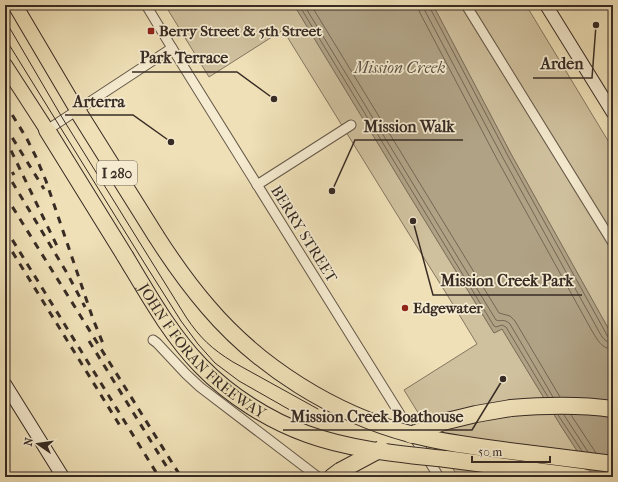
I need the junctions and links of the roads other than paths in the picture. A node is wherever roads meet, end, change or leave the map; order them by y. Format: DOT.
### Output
graph roads {
  1 [pos="15,5"];
  2 [pos="146,5"];
  3 [pos="466,5"];
  4 [pos="546,5"];
  5 [pos="172,48"];
  6 [pos="5,65"];
  7 [pos="77,110"];
  8 [pos="613,113"];
  9 [pos="352,125"];
  10 [pos="46,130"];
  11 [pos="257,185"];
  12 [pos="613,243"];
  13 [pos="153,340"];
  14 [pos="5,384"];
  15 [pos="613,409"];
  16 [pos="613,464"];
  17 [pos="63,477"];
  18 [pos="318,477"];
  19 [pos="332,477"];
  20 [pos="439,477"];
  21 [pos="582,477"];
  1 -- 7 [label="main road"];
  2 -- 5 [label="street, BERRY STREET"];
  3 -- 12 [label="street"];
  4 -- 8 [label="street"];
  5 -- 7 [label="street"];
  5 -- 11 [label="street, BERRY STREET"];
  6 -- 10 [label="main road"];
  7 -- 10 [label="street"];
  7 -- 16 [label="highway, I 280, bridge"];
  9 -- 11 [label="street"];
  10 -- 21 [label="highway, JOHN F FORAN FREEWAY / I 280, bridge"];
  11 -- 20 [label="street, BERRY STREET"];
  13 -- 18 [label="street"];
  14 -- 17 [label="street"];
  15 -- 19 [label="highway, bridge"];
}
